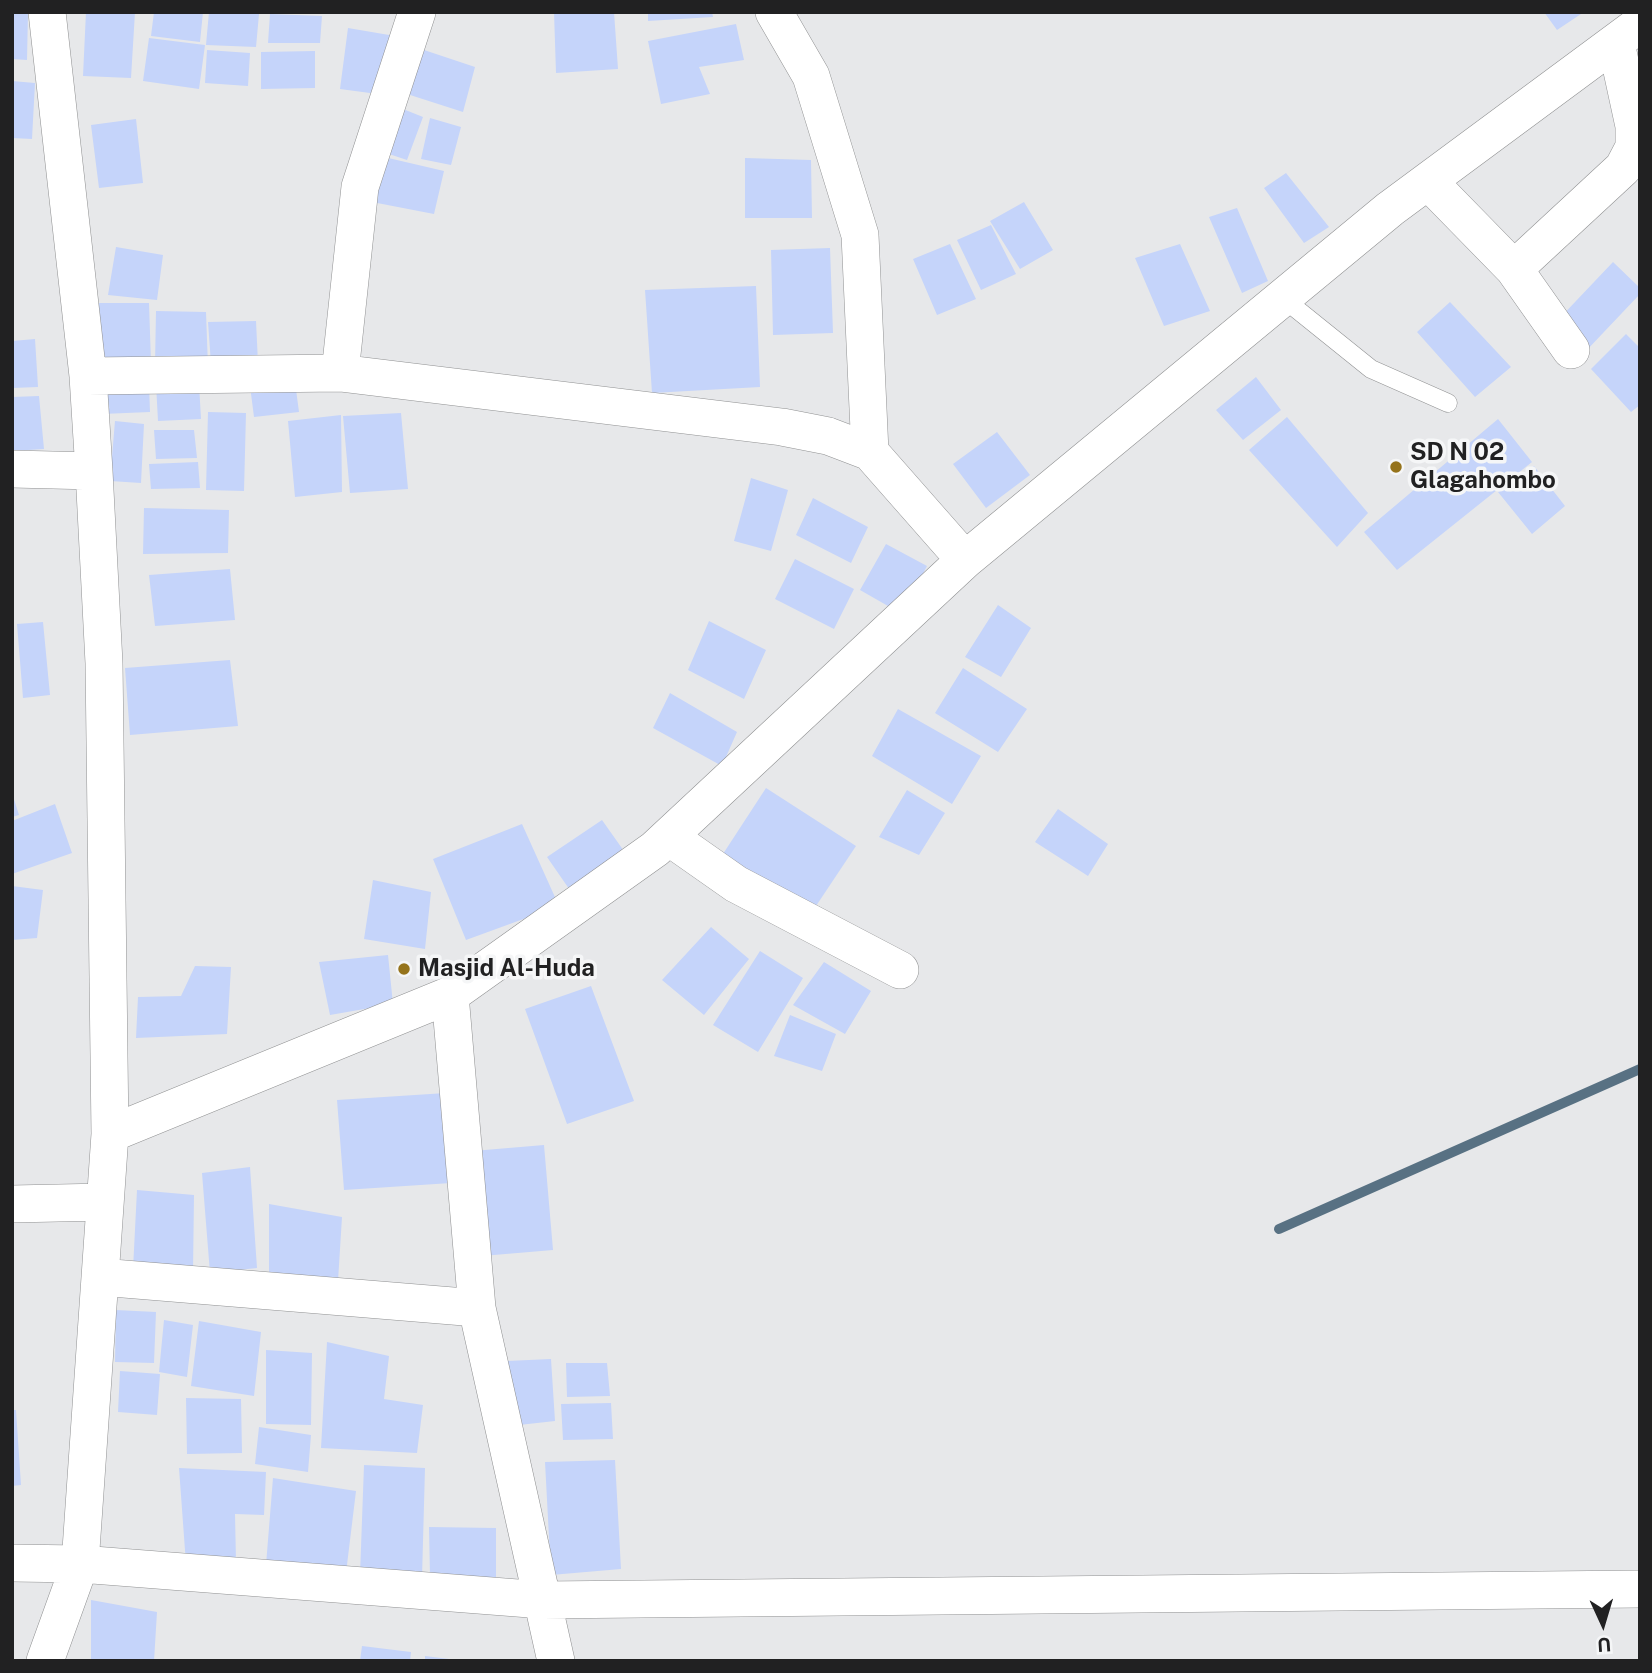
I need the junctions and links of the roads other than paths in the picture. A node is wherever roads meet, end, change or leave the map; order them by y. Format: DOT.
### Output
graph roads {
  1 [pos="47,12"];
  2 [pos="417,12"];
  3 [pos="774,12"];
  4 [pos="1628,33"];
  5 [pos="1428,181"];
  6 [pos="1514,269"];
  7 [pos="1284,299"];
  8 [pos="1572,350"];
  9 [pos="340,373"];
  10 [pos="88,376"];
  11 [pos="1448,403"];
  12 [pos="870,452"];
  13 [pos="12,469"];
  14 [pos="93,471"];
  15 [pos="965,560"];
  16 [pos="669,837"];
  17 [pos="900,970"];
  18 [pos="450,995"];
  19 [pos="110,1134"];
  20 [pos="105,1202"];
  21 [pos="12,1204"];
  22 [pos="100,1277"];
  23 [pos="477,1308"];
  24 [pos="12,1563"];
  25 [pos="80,1564"];
  26 [pos="1640,1588"];
  27 [pos="543,1600"];
  28 [pos="45,1661"];
  29 [pos="556,1661"];
  1 -- 10 [label="street"];
  2 -- 9 [label="street"];
  3 -- 12 [label="street"];
  4 -- 5 [label="street"];
  4 -- 6 [label="street"];
  5 -- 6 [label="street"];
  5 -- 7 [label="street"];
  6 -- 8 [label="street"];
  7 -- 11 [label="lane"];
  7 -- 15 [label="street"];
  9 -- 10 [label="street"];
  9 -- 12 [label="street"];
  10 -- 14 [label="street"];
  12 -- 15 [label="street"];
  13 -- 14 [label="street"];
  14 -- 19 [label="street"];
  15 -- 16 [label="street"];
  16 -- 17 [label="street"];
  16 -- 18 [label="street"];
  18 -- 19 [label="street"];
  18 -- 23 [label="street"];
  19 -- 20 [label="street"];
  20 -- 21 [label="street"];
  20 -- 22 [label="street"];
  22 -- 23 [label="street"];
  22 -- 25 [label="street"];
  23 -- 27 [label="street"];
  24 -- 25 [label="street"];
  25 -- 27 [label="street"];
  25 -- 28 [label="street"];
  26 -- 27 [label="street"];
  27 -- 29 [label="street"];
}
